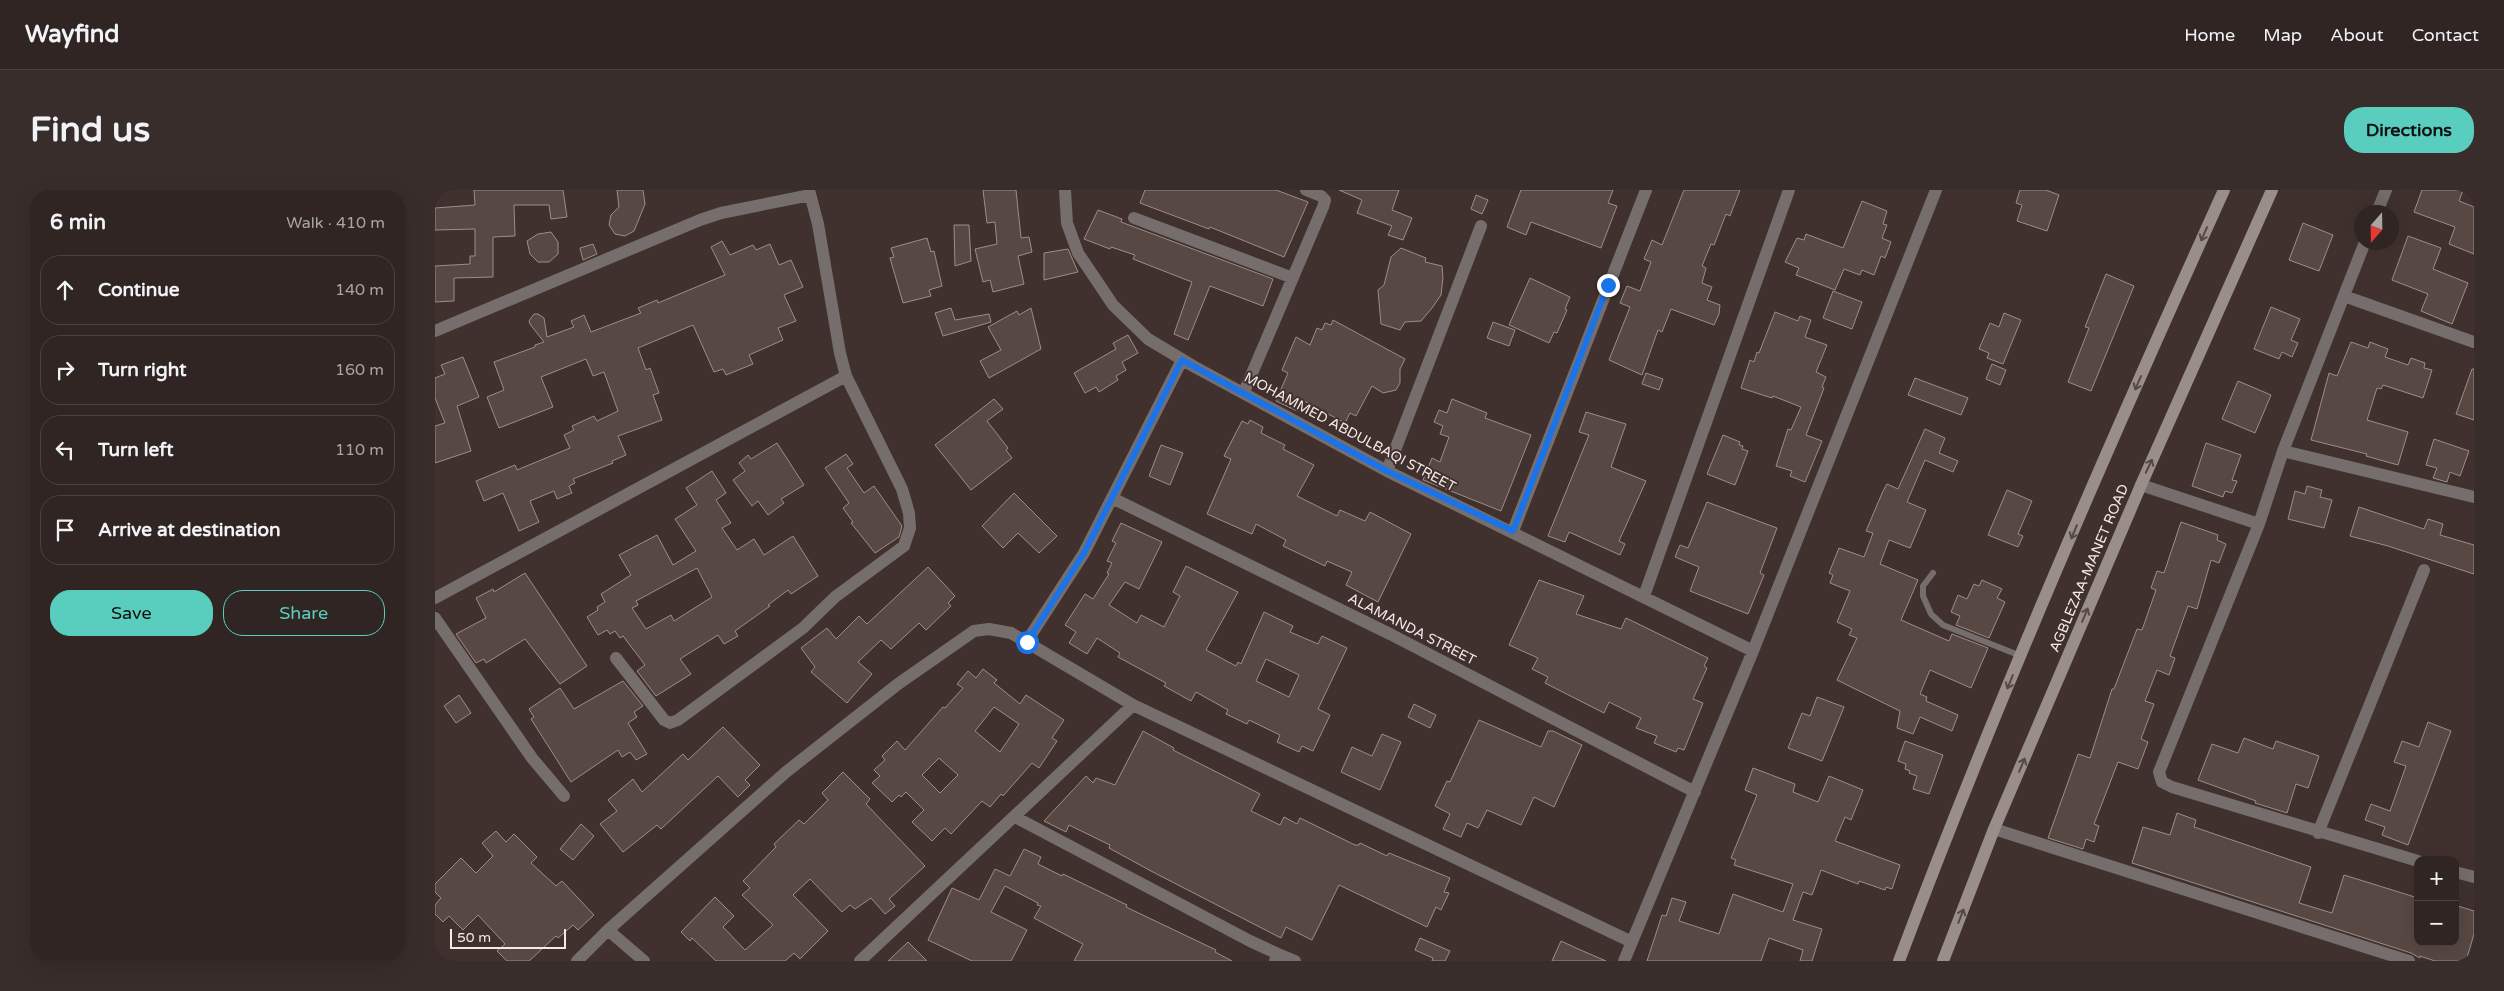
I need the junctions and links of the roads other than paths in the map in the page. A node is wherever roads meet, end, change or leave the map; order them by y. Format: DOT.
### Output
graph roads {
  1 [pos="1065,190"];
  2 [pos="1306,190"];
  3 [pos="1646,190"];
  4 [pos="1789,190"];
  5 [pos="1936,190"];
  6 [pos="2224,190"];
  7 [pos="2273,190"];
  8 [pos="2386,190"];
  9 [pos="809,192"];
  10 [pos="2380,205"];
  11 [pos="1134,218"];
  12 [pos="1481,226"];
  13 [pos="2362,250"];
  14 [pos="1293,278"];
  15 [pos="2344,296"];
  16 [pos="435,331"];
  17 [pos="2474,342"];
  18 [pos="1182,360"];
  19 [pos="846,376"];
  20 [pos="1244,392"];
  21 [pos="2283,451"];
  22 [pos="1387,471"];
  23 [pos="2141,484"];
  24 [pos="2474,497"];
  25 [pos="1112,498"];
  26 [pos="2259,524"];
  27 [pos="1513,531"];
  28 [pos="2424,570"];
  29 [pos="1933,572"];
  30 [pos="1644,596"];
  31 [pos="435,598"];
  32 [pos="435,618"];
  33 [pos="1027,642"];
  34 [pos="1753,651"];
  35 [pos="2021,656"];
  36 [pos="617,658"];
  37 [pos="1133,705"];
  38 [pos="1695,792"];
  39 [pos="564,796"];
  40 [pos="1015,817"];
  41 [pos="1994,830"];
  42 [pos="2318,833"];
  43 [pos="2414,860"];
  44 [pos="2459,873"];
  45 [pos="2474,877"];
  46 [pos="608,930"];
  47 [pos="1632,942"];
  48 [pos="1276,957"];
  49 [pos="577,961"];
  50 [pos="645,961"];
  51 [pos="860,961"];
  52 [pos="1295,961"];
  53 [pos="1624,961"];
  54 [pos="1899,961"];
  55 [pos="1943,961"];
  56 [pos="2409,961"];
  1 -- 18 [label="street, MOHAMMED ABDULBAQI STREET"];
  2 -- 14 [label="street"];
  3 -- 27 [label="street"];
  4 -- 30 [label="street"];
  5 -- 34 [label="street"];
  6 -- 35 [label="main road, AGBLEZAA-MANET ROAD, one-way"];
  23 -- 7 [label="main road, AGBLEZAA-MANET ROAD, one-way"];
  8 -- 10 [label="street"];
  9 -- 16 [label="street"];
  9 -- 19 [label="street"];
  11 -- 14 [label="street"];
  12 -- 22 [label="street"];
  13 -- 15 [label="street"];
  14 -- 20 [label="street"];
  15 -- 17 [label="street"];
  15 -- 21 [label="street"];
  18 -- 20 [label="street, MOHAMMED ABDULBAQI STREET"];
  18 -- 25 [label="street"];
  19 -- 31 [label="street"];
  19 -- 36 [label="street"];
  20 -- 22 [label="street, MOHAMMED ABDULBAQI STREET"];
  21 -- 24 [label="street"];
  21 -- 26 [label="street"];
  22 -- 27 [label="street, MOHAMMED ABDULBAQI STREET"];
  23 -- 26 [label="street"];
  41 -- 23 [label="main road, AGBLEZAA-MANET ROAD, one-way"];
  25 -- 33 [label="street"];
  25 -- 38 [label="street, ALAMANDA STREET"];
  26 -- 42 [label="street"];
  27 -- 30 [label="street, MOHAMMED ABDULBAQI STREET"];
  28 -- 42 [label="street"];
  29 -- 35 [label="lane"];
  30 -- 34 [label="street, MOHAMMED ABDULBAQI STREET"];
  32 -- 39 [label="street"];
  33 -- 37 [label="street"];
  33 -- 46 [label="street"];
  34 -- 38 [label="street"];
  35 -- 54 [label="main road, AGBLEZAA-MANET ROAD, one-way"];
  37 -- 40 [label="street"];
  37 -- 47 [label="street"];
  38 -- 47 [label="street"];
  40 -- 48 [label="street"];
  40 -- 51 [label="street"];
  55 -- 41 [label="main road, AGBLEZAA-MANET ROAD, one-way"];
  41 -- 56 [label="street"];
  42 -- 43 [label="street"];
  44 -- 45 [label="street"];
  46 -- 49 [label="street"];
  46 -- 50 [label="street"];
  47 -- 53 [label="street"];
  48 -- 52 [label="street"];
}
